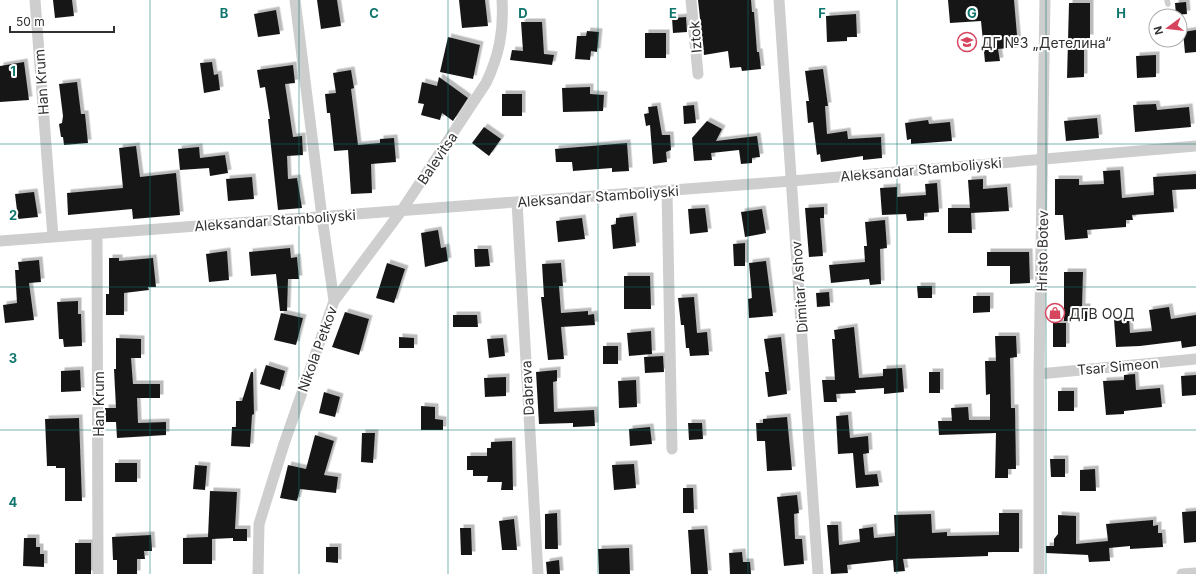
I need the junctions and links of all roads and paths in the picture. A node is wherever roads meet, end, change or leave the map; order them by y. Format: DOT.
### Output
graph roads {
  1 [pos="35,0"];
  2 [pos="295,0"];
  3 [pos="502,0"];
  4 [pos="691,0"];
  5 [pos="779,0"];
  6 [pos="1045,0"];
  7 [pos="698,74"];
  8 [pos="1196,146"];
  9 [pos="1043,158"];
  10 [pos="792,181"];
  11 [pos="667,190"];
  12 [pos="517,202"];
  13 [pos="402,210"];
  14 [pos="322,217"];
  15 [pos="97,234"];
  16 [pos="53,236"];
  17 [pos="0,241"];
  18 [pos="334,301"];
  19 [pos="1196,359"];
  20 [pos="1040,374"];
  21 [pos="672,449"];
  22 [pos="1196,573"];
  23 [pos="98,574"];
  24 [pos="258,574"];
  25 [pos="538,574"];
  26 [pos="818,574"];
  27 [pos="1039,574"];
  28 [pos="1182,574"];
  1 -- 16 [label="street, Han Krum"];
  2 -- 14 [label="street, Nikola Petkov"];
  3 -- 13 [label="street, Balevitsa"];
  4 -- 7 [label="street, Iztok"];
  5 -- 10 [label="street, Dimitar Ashov"];
  6 -- 9 [label="street, Hristo Botev"];
  8 -- 9 [label="street, Aleksandar Stamboliyski"];
  9 -- 10 [label="street, Aleksandar Stamboliyski"];
  9 -- 20 [label="street, Hristo Botev"];
  10 -- 11 [label="street, Aleksandar Stamboliyski"];
  10 -- 26 [label="street, Dimitar Ashov"];
  11 -- 12 [label="street, Aleksandar Stamboliyski"];
  11 -- 21 [label="street"];
  12 -- 13 [label="street, Aleksandar Stamboliyski"];
  12 -- 25 [label="street, Dabrava"];
  13 -- 14 [label="street, Aleksandar Stamboliyski"];
  13 -- 18 [label="street, Balevitsa"];
  14 -- 15 [label="street, Aleksandar Stamboliyski"];
  14 -- 18 [label="street, Nikola Petkov"];
  15 -- 16 [label="street, Aleksandar Stamboliyski"];
  15 -- 23 [label="street, Han Krum"];
  16 -- 17 [label="street, Aleksandar Stamboliyski"];
  18 -- 24 [label="street, Nikola Petkov"];
  19 -- 20 [label="street, Tsar Simeon"];
  20 -- 27 [label="street, Hristo Botev"];
  22 -- 28 [label="street"];
}
